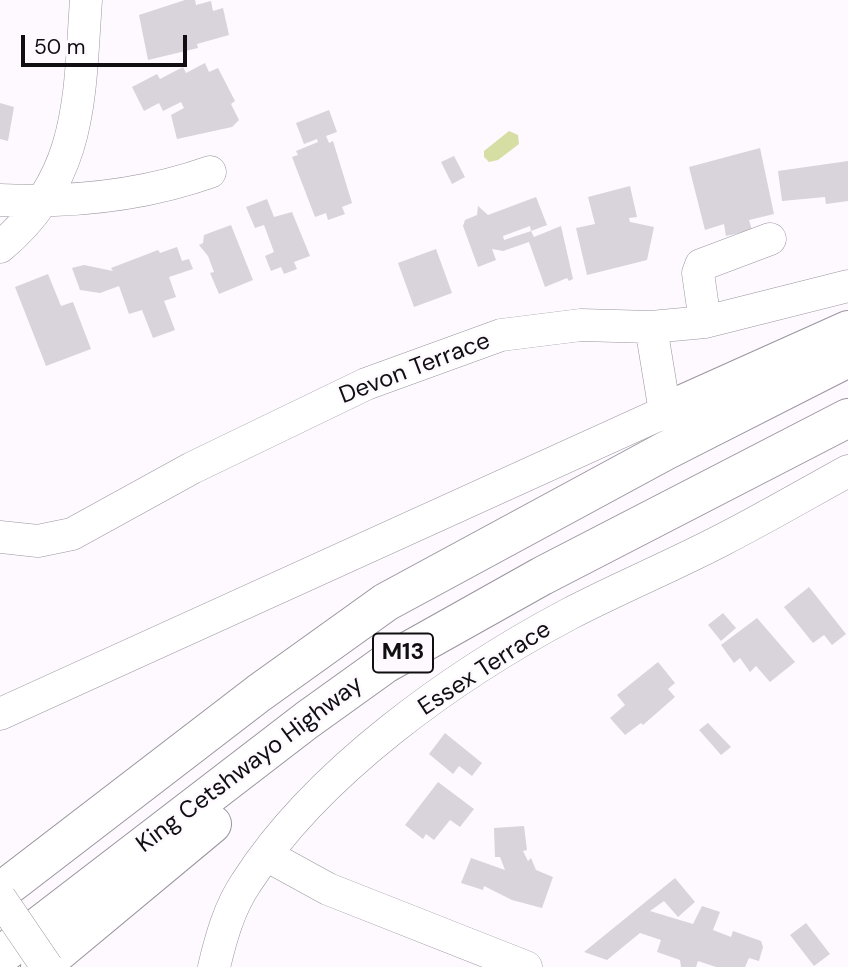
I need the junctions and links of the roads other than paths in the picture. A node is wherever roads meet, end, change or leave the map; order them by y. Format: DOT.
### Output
graph roads {
  1 [pos="86,0"];
  2 [pos="210,172"];
  3 [pos="0,200"];
  4 [pos="42,202"];
  5 [pos="770,239"];
  6 [pos="0,247"];
  7 [pos="848,286"];
  8 [pos="705,322"];
  9 [pos="651,327"];
  10 [pos="848,330"];
  11 [pos="848,358"];
  12 [pos="665,412"];
  13 [pos="848,418"];
  14 [pos="848,471"];
  15 [pos="4,537"];
  16 [pos="457,622"];
  17 [pos="0,715"];
  18 [pos="266,855"];
  19 [pos="0,892"];
  20 [pos="0,898"];
  21 [pos="0,956"];
  22 [pos="40,967"];
  23 [pos="47,967"];
  24 [pos="214,967"];
  25 [pos="526,967"];
  1 -- 4 [label="street"];
  2 -- 4 [label="street"];
  3 -- 4 [label="street"];
  4 -- 6 [label="street"];
  5 -- 8 [label="street"];
  7 -- 8 [label="street, Devon Terrace"];
  8 -- 9 [label="street, Devon Terrace"];
  9 -- 12 [label="street"];
  9 -- 15 [label="street, Devon Terrace"];
  10 -- 12 [label="highway"];
  11 -- 19 [label="highway, King Cetshwayo Highway / M13"];
  12 -- 17 [label="street"];
  13 -- 16 [label="highway, King Cetshwayo Highway / M13"];
  14 -- 18 [label="street, Essex Terrace"];
  16 -- 21 [label="highway, King Cetshwayo Highway / M13"];
  16 -- 22 [label="highway"];
  18 -- 24 [label="street, Essex Terrace"];
  18 -- 25 [label="street"];
  20 -- 23 [label="street, bridge"];
}
